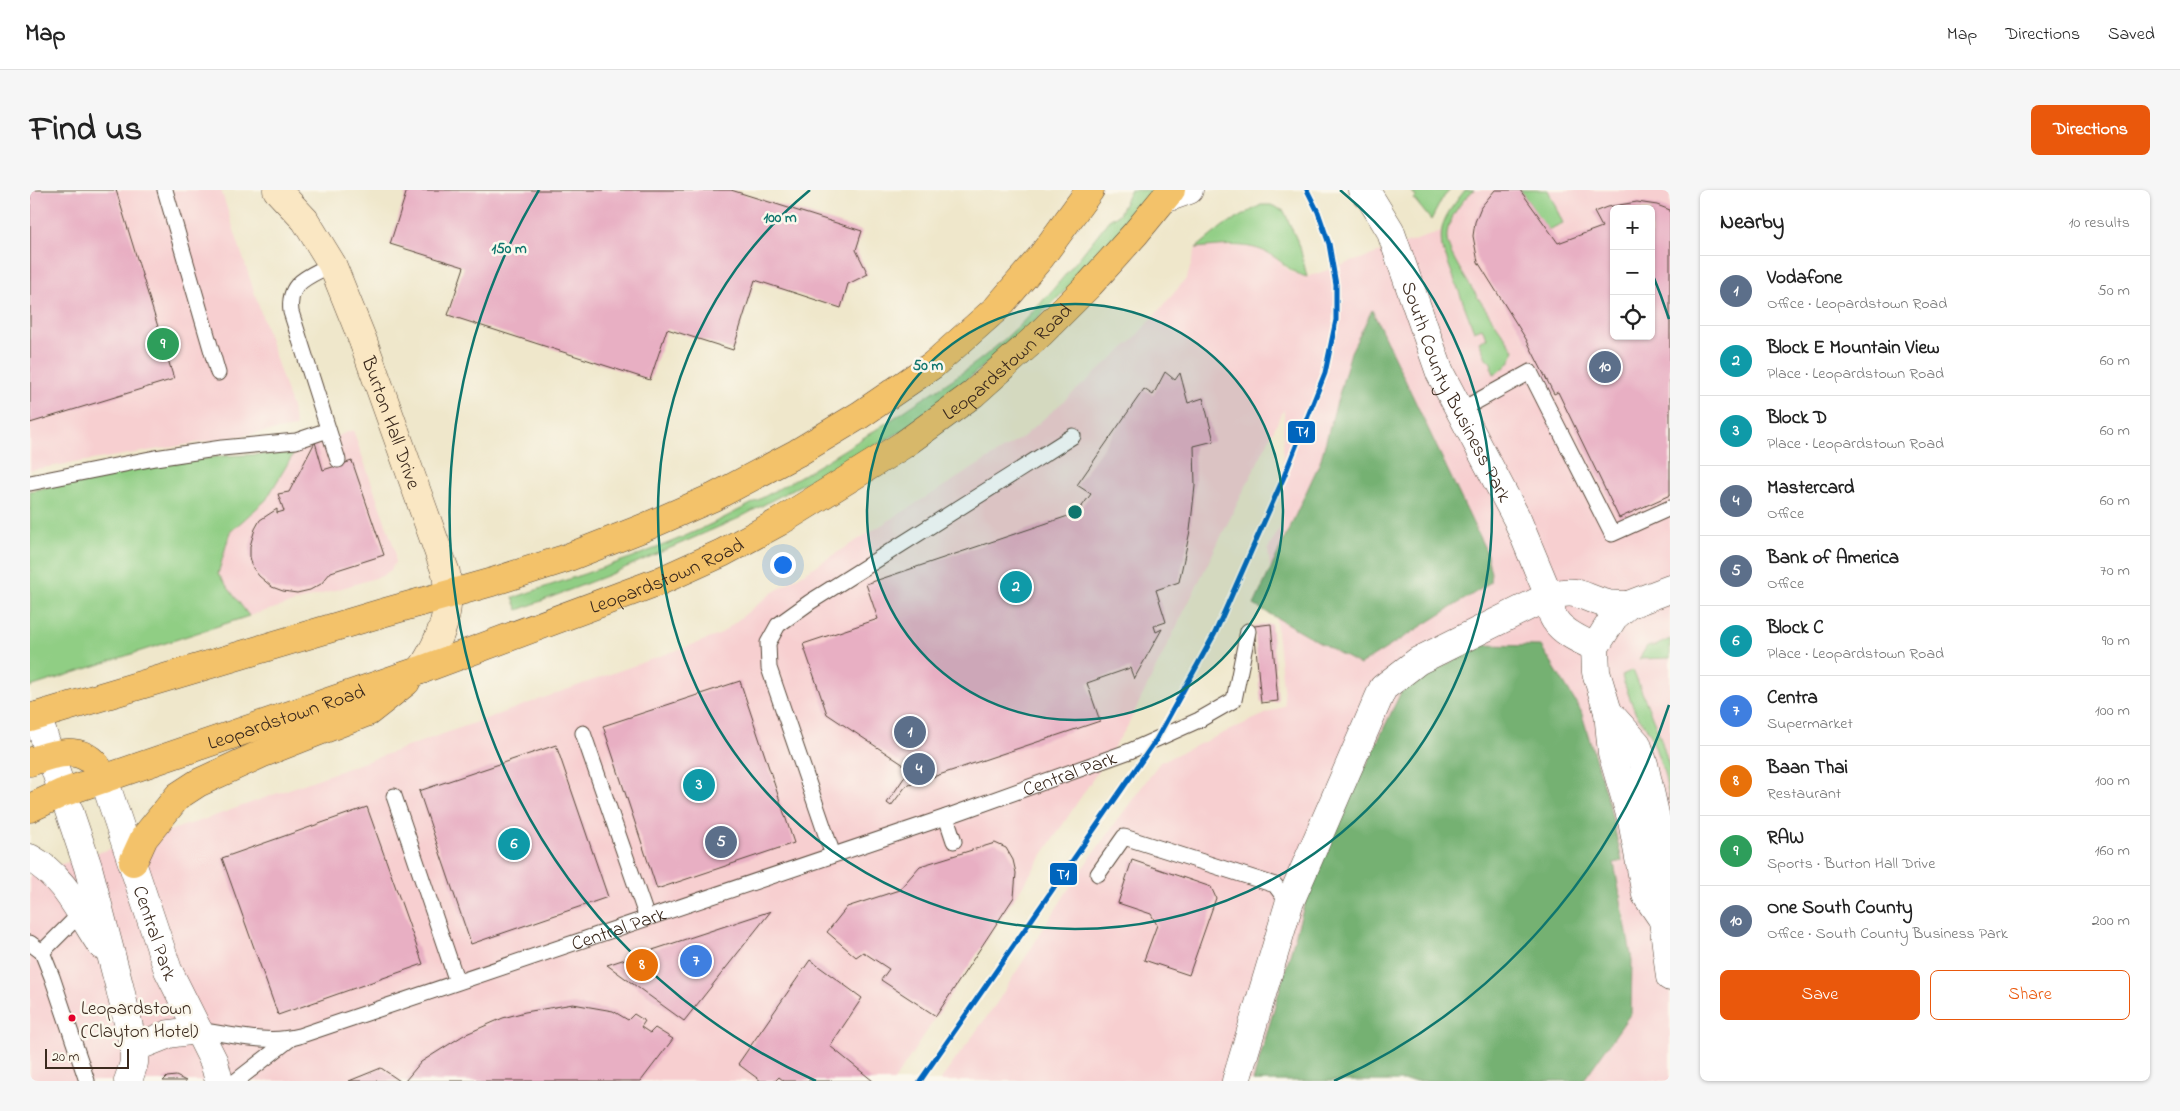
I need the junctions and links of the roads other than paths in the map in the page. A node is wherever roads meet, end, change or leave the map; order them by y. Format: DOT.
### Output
graph roads {
  1 [pos="165,190"];
  2 [pos="277,190"];
  3 [pos="1189,190"];
  4 [pos="1362,190"];
  5 [pos="1168,195"];
  6 [pos="1083,196"];
  7 [pos="332,264"];
  8 [pos="218,373"];
  9 [pos="1462,410"];
  10 [pos="328,430"];
  11 [pos="1073,436"];
  12 [pos="338,460"];
  13 [pos="30,483"];
  14 [pos="1670,508"];
  15 [pos="1670,589"];
  16 [pos="449,594"];
  17 [pos="1549,596"];
  18 [pos="1628,605"];
  19 [pos="1248,631"];
  20 [pos="1596,647"];
  21 [pos="421,670"];
  22 [pos="1608,712"];
  23 [pos="33,717"];
  24 [pos="583,733"];
  25 [pos="40,758"];
  26 [pos="104,779"];
  27 [pos="62,793"];
  28 [pos="394,796"];
  29 [pos="30,808"];
  30 [pos="946,817"];
  31 [pos="954,841"];
  32 [pos="833,855"];
  33 [pos="30,858"];
  34 [pos="133,862"];
  35 [pos="1098,874"];
  36 [pos="1670,882"];
  37 [pos="1670,889"];
  38 [pos="1289,904"];
  39 [pos="88,906"];
  40 [pos="647,918"];
  41 [pos="1666,920"];
  42 [pos="36,948"];
  43 [pos="1670,978"];
  44 [pos="457,982"];
  45 [pos="198,1030"];
  46 [pos="290,1039"];
  47 [pos="134,1048"];
  48 [pos="87,1081"];
  49 [pos="128,1081"];
  50 [pos="219,1081"];
  51 [pos="236,1081"];
  52 [pos="1236,1081"];
  1 -- 8 [label="lane"];
  2 -- 7 [label="street, Burton Hall Drive"];
  3 -- 5 [label="street"];
  4 -- 9 [label="street, South County Business Park"];
  5 -- 21 [label="highway, Leopardstown Road"];
  6 -- 16 [label="highway"];
  7 -- 10 [label="lane"];
  7 -- 16 [label="street, Burton Hall Drive"];
  9 -- 14 [label="lane"];
  9 -- 17 [label="street, South County Business Park"];
  10 -- 12 [label="lane"];
  10 -- 13 [label="lane"];
  11 -- 32 [label="lane"];
  15 -- 18 [label="street"];
  16 -- 21 [label="street, Burton Hall Drive"];
  16 -- 23 [label="highway"];
  17 -- 18 [label="street"];
  17 -- 20 [label="street, South County Business Park"];
  17 -- 38 [label="street"];
  18 -- 20 [label="street"];
  19 -- 30 [label="lane, Central Park"];
  20 -- 22 [label="street"];
  21 -- 26 [label="highway, Leopardstown Road"];
  21 -- 34 [label="highway"];
  22 -- 36 [label="street"];
  22 -- 41 [label="street"];
  23 -- 25 [label="street"];
  24 -- 40 [label="lane"];
  25 -- 26 [label="highway"];
  25 -- 27 [label="street"];
  26 -- 27 [label="highway, Leopardstown Road"];
  26 -- 34 [label="street, Central Park"];
  27 -- 29 [label="highway, Leopardstown Road"];
  27 -- 39 [label="street"];
  28 -- 44 [label="lane"];
  30 -- 31 [label="lane"];
  30 -- 32 [label="lane, Central Park"];
  32 -- 40 [label="lane, Central Park"];
  33 -- 39 [label="street"];
  34 -- 45 [label="street, Central Park"];
  35 -- 38 [label="lane"];
  37 -- 41 [label="street"];
  38 -- 52 [label="street"];
  39 -- 42 [label="lane"];
  39 -- 47 [label="street"];
  40 -- 44 [label="lane, Central Park"];
  41 -- 43 [label="street"];
  42 -- 48 [label="lane"];
  44 -- 46 [label="lane, Central Park"];
  45 -- 46 [label="lane, Central Park"];
  45 -- 47 [label="street, Central Park"];
  45 -- 50 [label="street, Central Park"];
  46 -- 51 [label="lane, Central Park"];
  47 -- 49 [label="street"];
}
